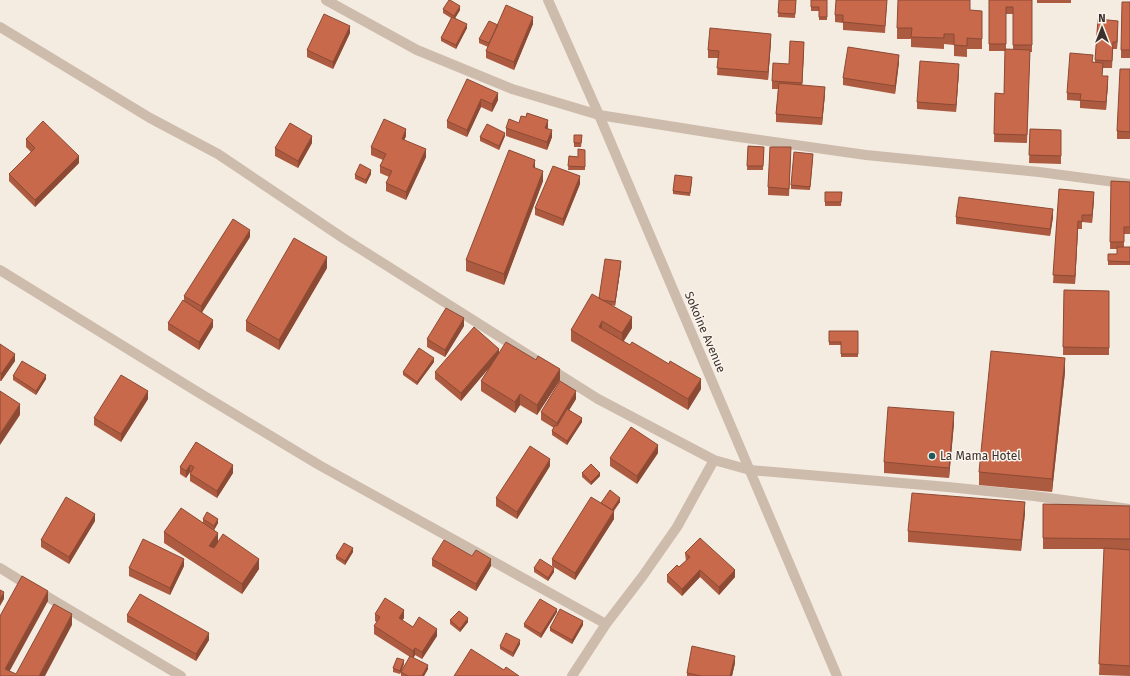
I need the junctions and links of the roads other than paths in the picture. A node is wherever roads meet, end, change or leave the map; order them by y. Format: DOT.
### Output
graph roads {
  1 [pos="326,0"];
  2 [pos="548,0"];
  3 [pos="0,28"];
  4 [pos="599,115"];
  5 [pos="1130,184"];
  6 [pos="0,270"];
  7 [pos="714,460"];
  8 [pos="750,470"];
  9 [pos="1130,508"];
  10 [pos="0,568"];
  11 [pos="606,624"];
  12 [pos="181,676"];
  13 [pos="572,676"];
  14 [pos="837,676"];
  1 -- 4 [label="street"];
  2 -- 4 [label="street, Sokoine Avenue"];
  3 -- 7 [label="street"];
  4 -- 5 [label="street"];
  4 -- 8 [label="street, Sokoine Avenue"];
  6 -- 11 [label="street"];
  7 -- 8 [label="street"];
  7 -- 11 [label="street"];
  8 -- 9 [label="street"];
  8 -- 14 [label="street, Sokoine Avenue"];
  10 -- 12 [label="street"];
  11 -- 13 [label="street"];
}
